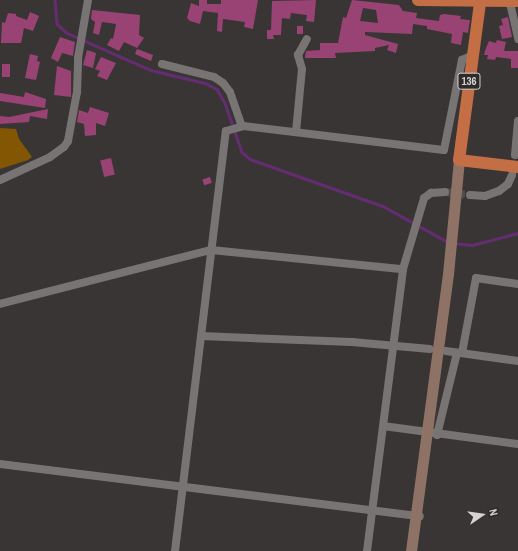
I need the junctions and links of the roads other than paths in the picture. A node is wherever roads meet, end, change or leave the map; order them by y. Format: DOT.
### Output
graph roads {
  1 [pos="88,0"];
  2 [pos="418,0"];
  3 [pos="481,1"];
  4 [pos="514,2"];
  5 [pos="307,39"];
  6 [pos="518,39"];
  7 [pos="473,55"];
  8 [pos="162,64"];
  9 [pos="518,121"];
  10 [pos="242,126"];
  11 [pos="296,132"];
  12 [pos="515,155"];
  13 [pos="460,160"];
  14 [pos="515,171"];
  15 [pos="0,180"];
  16 [pos="445,192"];
  17 [pos="470,195"];
  18 [pos="210,250"];
  19 [pos="404,269"];
  20 [pos="518,284"];
  21 [pos="0,304"];
  22 [pos="202,336"];
  23 [pos="394,344"];
  24 [pos="430,349"];
  25 [pos="446,351"];
  26 [pos="459,353"];
  27 [pos="518,361"];
  28 [pos="383,426"];
  29 [pos="432,434"];
  30 [pos="518,444"];
  31 [pos="0,464"];
  32 [pos="183,487"];
  33 [pos="372,511"];
  34 [pos="418,516"];
  35 [pos="175,551"];
  36 [pos="367,551"];
  37 [pos="411,551"];
  1 -- 15 [label="street"];
  2 -- 3 [label="highway"];
  3 -- 4 [label="highway"];
  3 -- 7 [label="highway, 136"];
  4 -- 6 [label="street"];
  5 -- 11 [label="street"];
  7 -- 11 [label="street"];
  7 -- 13 [label="highway, 136"];
  8 -- 10 [label="street"];
  9 -- 12 [label="street"];
  10 -- 11 [label="street"];
  10 -- 18 [label="street"];
  13 -- 14 [label="highway"];
  13 -- 29 [label="street"];
  14 -- 17 [label="street"];
  16 -- 19 [label="street"];
  18 -- 19 [label="street"];
  18 -- 21 [label="street"];
  18 -- 22 [label="street"];
  19 -- 23 [label="street"];
  20 -- 26 [label="street"];
  22 -- 23 [label="street"];
  22 -- 32 [label="street"];
  23 -- 24 [label="street"];
  23 -- 28 [label="street"];
  25 -- 26 [label="street"];
  26 -- 27 [label="street"];
  26 -- 29 [label="street"];
  28 -- 29 [label="street"];
  28 -- 33 [label="street"];
  29 -- 30 [label="street"];
  29 -- 34 [label="street"];
  31 -- 32 [label="street"];
  32 -- 33 [label="street"];
  32 -- 35 [label="street"];
  33 -- 34 [label="street"];
  33 -- 36 [label="street"];
  34 -- 37 [label="street"];
}
